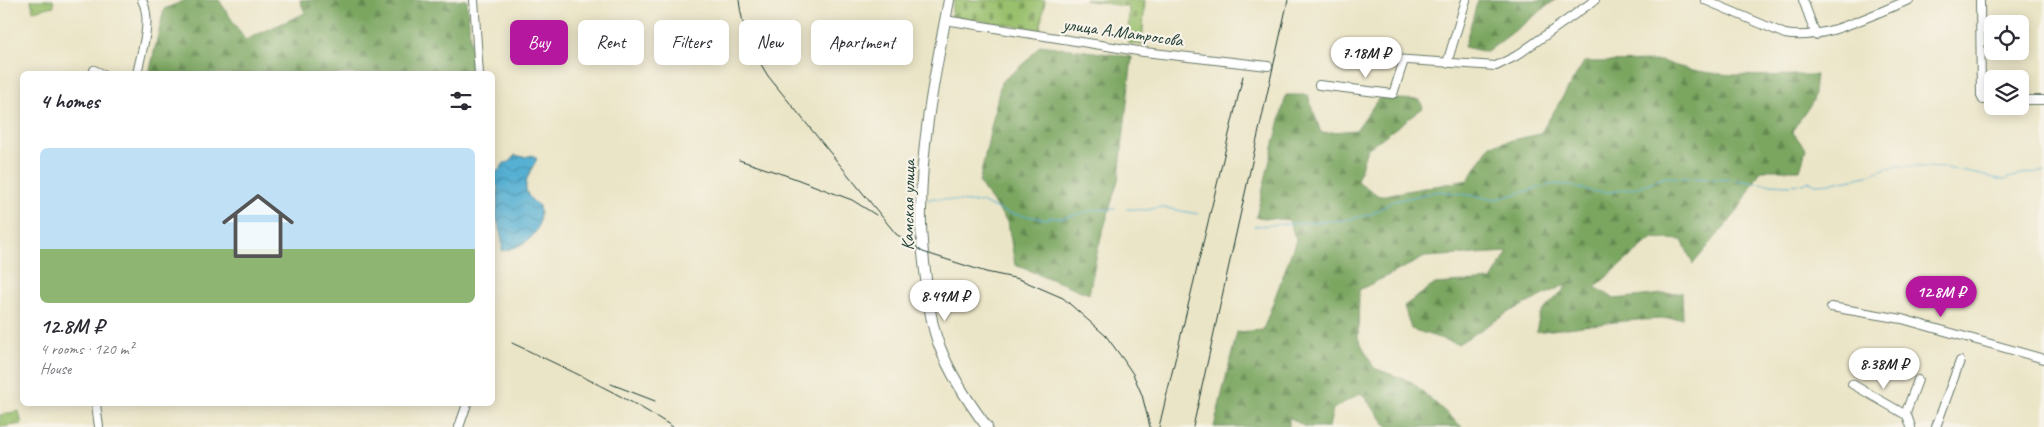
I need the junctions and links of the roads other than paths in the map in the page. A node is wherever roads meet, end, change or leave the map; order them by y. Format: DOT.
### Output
graph roads {
  1 [pos="142,0"];
  2 [pos="474,0"];
  3 [pos="949,0"];
  4 [pos="1466,0"];
  5 [pos="1595,0"];
  6 [pos="1705,0"];
  7 [pos="1803,0"];
  8 [pos="1909,0"];
  9 [pos="1980,0"];
  10 [pos="945,20"];
  11 [pos="1816,35"];
  12 [pos="1394,59"];
  13 [pos="1404,60"];
  14 [pos="1447,63"];
  15 [pos="1268,66"];
  16 [pos="138,71"];
  17 [pos="479,71"];
  18 [pos="1320,84"];
  19 [pos="1984,100"];
  20 [pos="2029,100"];
  21 [pos="2044,100"];
  22 [pos="1831,307"];
  23 [pos="2044,359"];
  24 [pos="1960,361"];
  25 [pos="1918,380"];
  26 [pos="1852,384"];
  27 [pos="96,406"];
  28 [pos="467,406"];
  29 [pos="1906,415"];
  30 [pos="99,427"];
  31 [pos="459,427"];
  32 [pos="987,427"];
  33 [pos="1911,427"];
  34 [pos="1936,427"];
  1 -- 16 [label="street"];
  2 -- 17 [label="street"];
  3 -- 10 [label="main road, Камская улица"];
  4 -- 14 [label="street"];
  5 -- 14 [label="street"];
  6 -- 11 [label="street"];
  7 -- 11 [label="street"];
  8 -- 11 [label="street"];
  9 -- 19 [label="street"];
  10 -- 15 [label="street, улица А.Матросова"];
  10 -- 32 [label="main road, Камская улица"];
  12 -- 13 [label="street"];
  13 -- 14 [label="street"];
  13 -- 18 [label="street"];
  20 -- 21 [label="street"];
  22 -- 23 [label="street"];
  24 -- 34 [label="street"];
  25 -- 29 [label="street"];
  26 -- 29 [label="street"];
  27 -- 30 [label="street"];
  28 -- 31 [label="street"];
  29 -- 33 [label="street"];
}
